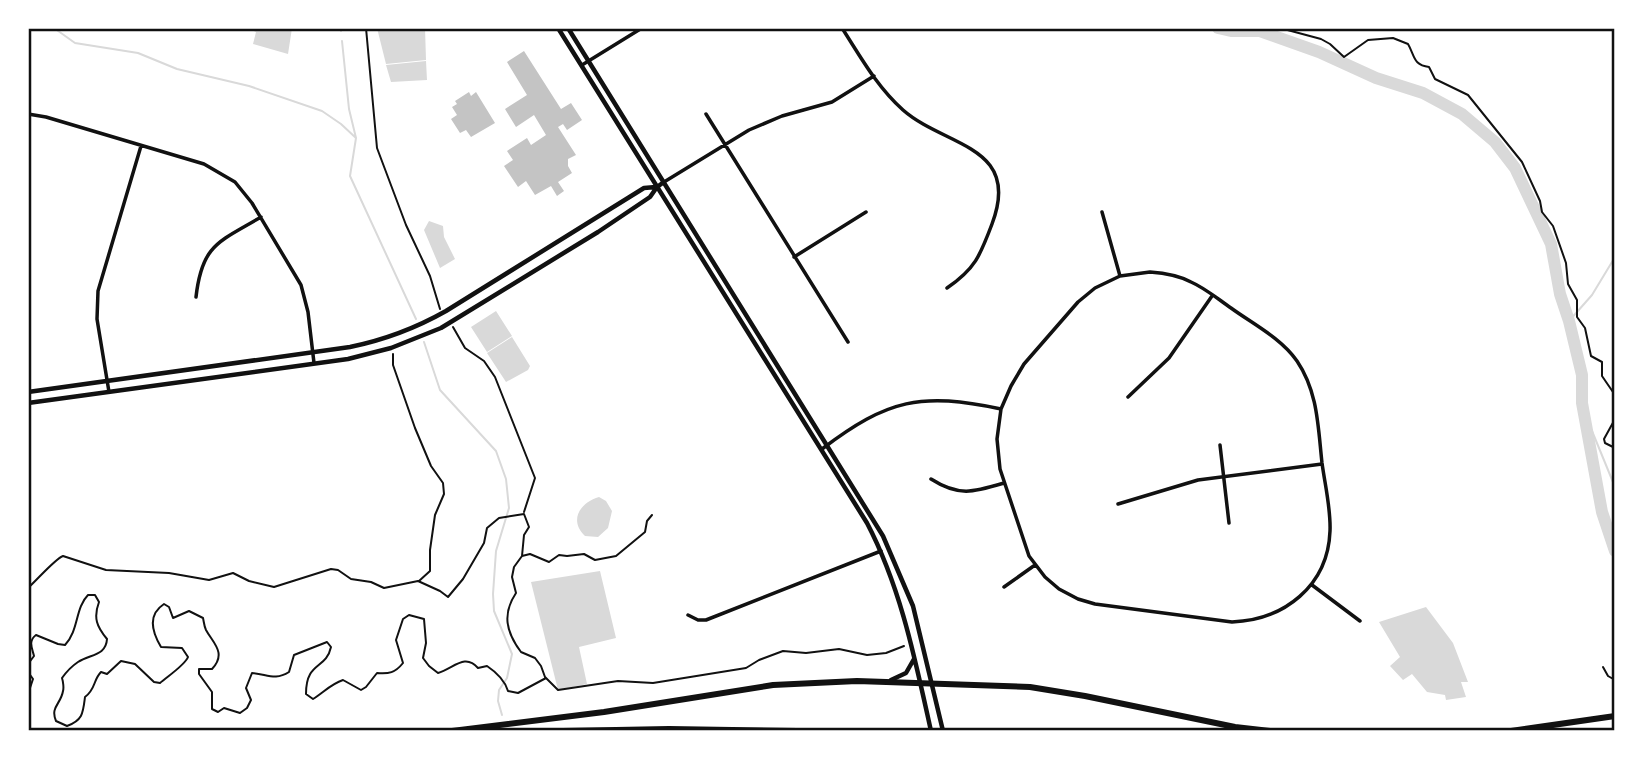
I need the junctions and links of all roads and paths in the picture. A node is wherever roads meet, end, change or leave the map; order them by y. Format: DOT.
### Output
graph roads {
  1 [pos="366,28"];
  2 [pos="558,28"];
  3 [pos="568,28"];
  4 [pos="642,28"];
  5 [pos="842,28"];
  6 [pos="1280,28"];
  7 [pos="589,61"];
  8 [pos="582,65"];
  9 [pos="874,76"];
  10 [pos="28,114"];
  11 [pos="706,114"];
  12 [pos="141,145"];
  13 [pos="724,145"];
  14 [pos="664,183"];
  15 [pos="657,187"];
  16 [pos="866,212"];
  17 [pos="1102,212"];
  18 [pos="261,217"];
  19 [pos="794,257"];
  20 [pos="1120,276"];
  21 [pos="947,288"];
  22 [pos="1212,296"];
  23 [pos="196,297"];
  24 [pos="442,313"];
  25 [pos="453,326"];
  26 [pos="848,342"];
  27 [pos="313,351"];
  28 [pos="393,352"];
  29 [pos="314,363"];
  30 [pos="107,381"];
  31 [pos="28,392"];
  32 [pos="109,392"];
  33 [pos="1615,395"];
  34 [pos="1128,397"];
  35 [pos="28,403"];
  36 [pos="1001,409"];
  37 [pos="1615,419"];
  38 [pos="828,444"];
  39 [pos="1220,445"];
  40 [pos="1615,448"];
  41 [pos="822,449"];
  42 [pos="1322,464"];
  43 [pos="1224,477"];
  44 [pos="931,479"];
  45 [pos="1004,483"];
  46 [pos="1118,504"];
  47 [pos="524,514"];
  48 [pos="652,515"];
  49 [pos="1229,523"];
  50 [pos="881,551"];
  51 [pos="522,556"];
  52 [pos="1035,565"];
  53 [pos="418,581"];
  54 [pos="1312,585"];
  55 [pos="28,587"];
  56 [pos="1003,587"];
  57 [pos="688,615"];
  58 [pos="1360,621"];
  59 [pos="906,645"];
  60 [pos="914,658"];
  61 [pos="28,664"];
  62 [pos="1604,667"];
  63 [pos="28,671"];
  64 [pos="546,678"];
  65 [pos="1615,680"];
  66 [pos="883,683"];
  67 [pos="921,684"];
  68 [pos="932,685"];
  69 [pos="28,694"];
  70 [pos="1615,716"];
  71 [pos="452,731"];
  72 [pos="563,731"];
  73 [pos="797,731"];
  74 [pos="931,731"];
  75 [pos="943,731"];
  76 [pos="1270,731"];
  77 [pos="1511,731"];
  1 -- 24 [label="path"];
  2 -- 8 [label="street"];
  3 -- 7 [label="street"];
  4 -- 7 [label="street"];
  5 -- 9 [label="street"];
  6 -- 33 [label="path"];
  7 -- 8 [label="street"];
  7 -- 14 [label="street"];
  8 -- 15 [label="street"];
  9 -- 13 [label="street"];
  9 -- 21 [label="street"];
  10 -- 12 [label="street"];
  11 -- 13 [label="street"];
  12 -- 18 [label="street"];
  12 -- 30 [label="street"];
  13 -- 14 [label="street"];
  13 -- 19 [label="street"];
  14 -- 15 [label="street"];
  14 -- 38 [label="street"];
  15 -- 24 [label="street"];
  15 -- 29 [label="street"];
  15 -- 41 [label="street"];
  16 -- 19 [label="street"];
  17 -- 20 [label="street"];
  18 -- 23 [label="street"];
  18 -- 27 [label="street"];
  19 -- 26 [label="street"];
  20 -- 22 [label="street"];
  20 -- 36 [label="street"];
  22 -- 34 [label="street"];
  22 -- 42 [label="street"];
  24 -- 27 [label="street"];
  25 -- 47 [label="path"];
  27 -- 29 [label="street"];
  27 -- 30 [label="street"];
  28 -- 53 [label="path"];
  29 -- 32 [label="street"];
  30 -- 31 [label="street"];
  30 -- 32 [label="street"];
  32 -- 35 [label="street"];
  36 -- 38 [label="street"];
  36 -- 45 [label="street"];
  37 -- 40 [label="path"];
  38 -- 41 [label="street"];
  38 -- 68 [label="street"];
  39 -- 43 [label="street"];
  41 -- 50 [label="street"];
  42 -- 43 [label="street"];
  42 -- 54 [label="street"];
  43 -- 46 [label="street"];
  43 -- 49 [label="street"];
  44 -- 45 [label="street"];
  45 -- 52 [label="street"];
  47 -- 51 [label="path"];
  47 -- 53 [label="path"];
  48 -- 51 [label="path"];
  50 -- 57 [label="street"];
  50 -- 60 [label="street"];
  51 -- 64 [label="path"];
  52 -- 54 [label="street"];
  52 -- 56 [label="street"];
  53 -- 55 [label="path"];
  54 -- 58 [label="street"];
  59 -- 64 [label="path"];
  60 -- 66 [label="street"];
  60 -- 67 [label="street"];
  61 -- 64 [label="path"];
  62 -- 65 [label="path"];
  63 -- 69 [label="path"];
  66 -- 67 [label="highway"];
  66 -- 71 [label="highway"];
  67 -- 68 [label="highway"];
  67 -- 74 [label="street"];
  68 -- 75 [label="street"];
  68 -- 76 [label="highway"];
  70 -- 77 [label="highway"];
  72 -- 73 [label="highway"];
}
